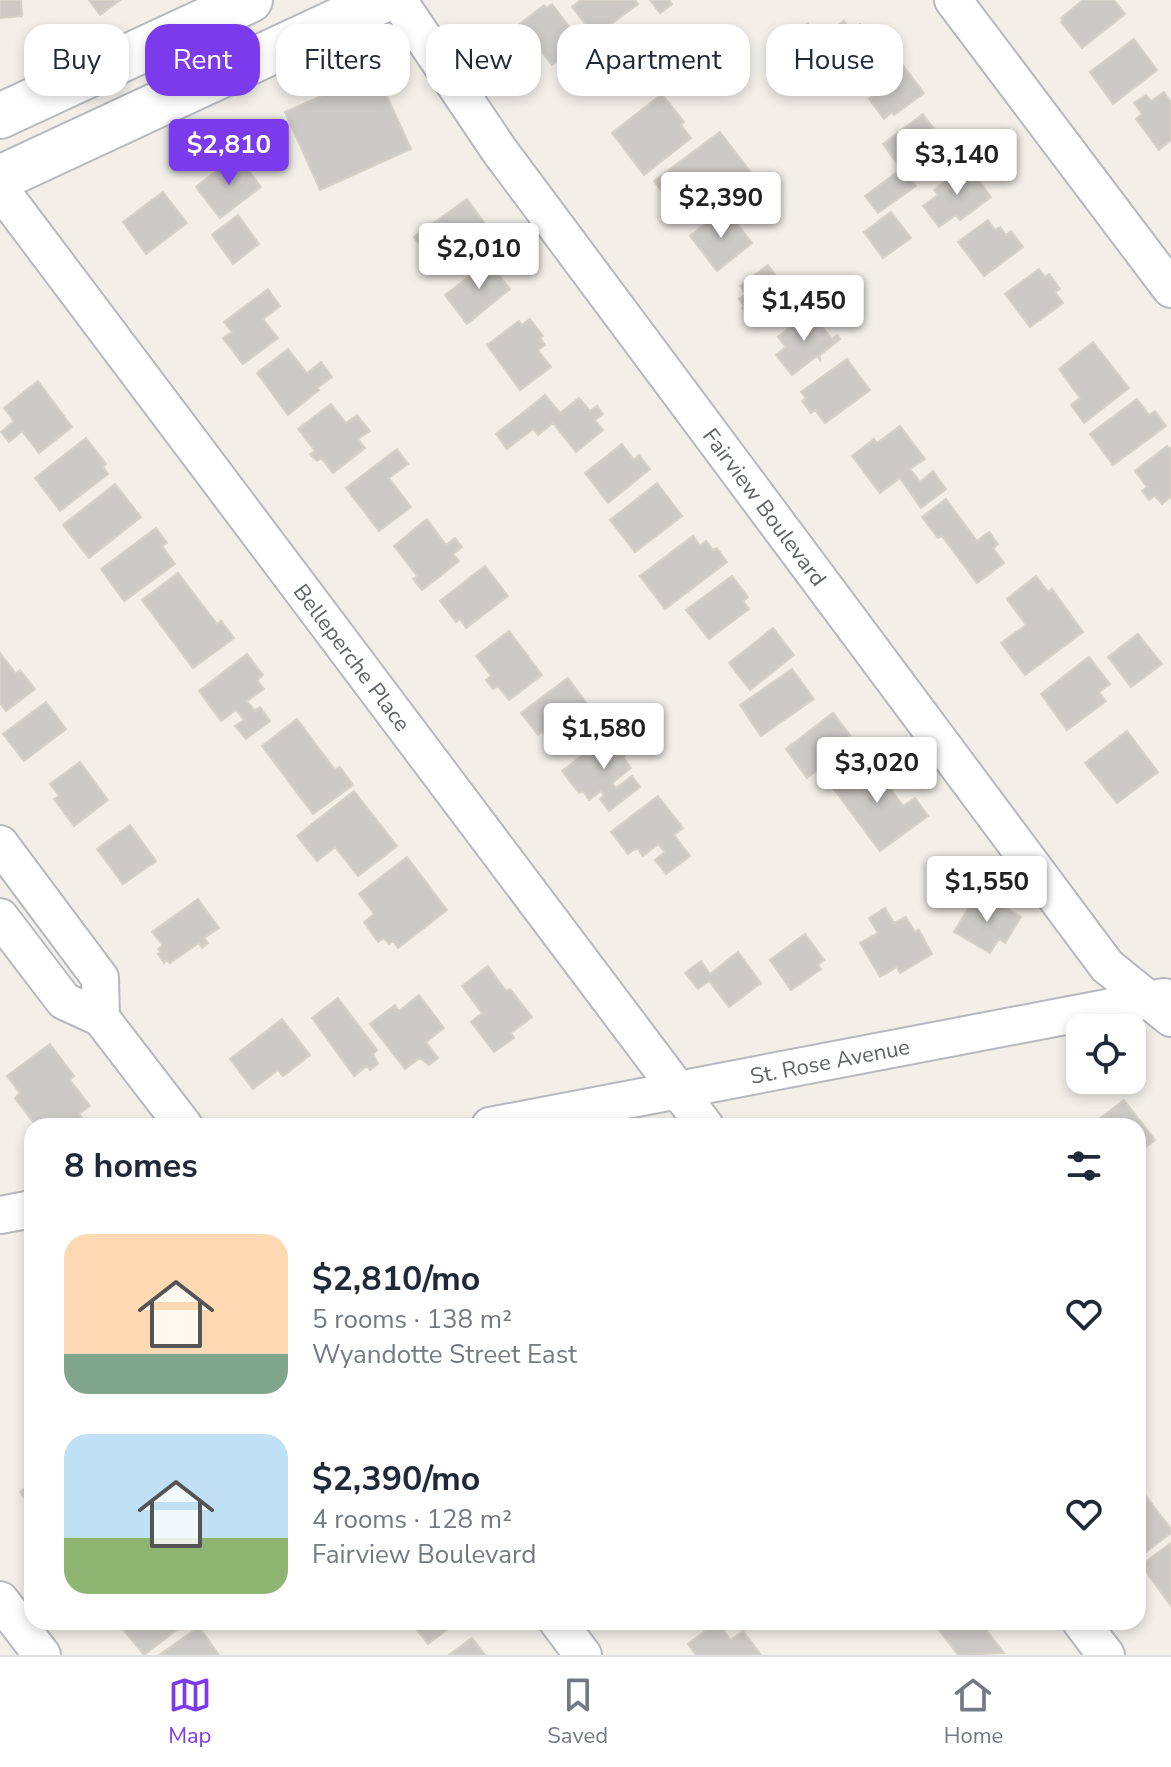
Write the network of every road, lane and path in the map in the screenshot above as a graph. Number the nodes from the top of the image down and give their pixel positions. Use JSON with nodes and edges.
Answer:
{"nodes":[{"id":1,"x":250,"y":0,"type":"edge"},
{"id":2,"x":383,"y":0,"type":"edge"},
{"id":3,"x":398,"y":0,"type":"edge"},
{"id":4,"x":953,"y":0,"type":"edge"},
{"id":5,"x":0,"y":116,"type":"edge"},
{"id":6,"x":0,"y":178,"type":"edge"},
{"id":7,"x":0,"y":189,"type":"edge"},
{"id":8,"x":1171,"y":289,"type":"edge"},
{"id":9,"x":0,"y":844,"type":"edge"},
{"id":10,"x":0,"y":917,"type":"edge"},
{"id":11,"x":1163,"y":1004,"type":"edge"},
{"id":12,"x":101,"y":1018,"type":"junction"},
{"id":13,"x":1171,"y":1048,"type":"edge"},
{"id":14,"x":679,"y":1091,"type":"junction"},
{"id":15,"x":178,"y":1118,"type":"edge"},
{"id":16,"x":533,"y":1118,"type":"edge"},
{"id":17,"x":699,"y":1118,"type":"edge"},
{"id":18,"x":24,"y":1210,"type":"edge"},
{"id":19,"x":0,"y":1215,"type":"edge"},
{"id":20,"x":0,"y":1600,"type":"edge"},
{"id":21,"x":564,"y":1630,"type":"edge"},
{"id":22,"x":1087,"y":1630,"type":"edge"},
{"id":23,"x":42,"y":1655,"type":"edge"},
{"id":24,"x":583,"y":1655,"type":"edge"},
{"id":25,"x":1106,"y":1655,"type":"edge"}],
"edges":[{"from":1,"to":5,"type":"main road"},
{"from":2,"to":6,"type":"main road"},
{"from":3,"to":11,"type":"street","name":"Fairview Boulevard"},
{"from":4,"to":8,"type":"street"},
{"from":7,"to":14,"type":"street","name":"Belleperche Place"},
{"from":9,"to":12,"type":"street"},
{"from":10,"to":12,"type":"street"},
{"from":11,"to":13,"type":"street","name":"Fairview Boulevard"},
{"from":11,"to":14,"type":"street","name":"St. Rose Avenue"},
{"from":12,"to":15,"type":"street"},
{"from":14,"to":16,"type":"street","name":"St. Rose Avenue"},
{"from":14,"to":17,"type":"street","name":"Belleperche Place"},
{"from":18,"to":19,"type":"street"},
{"from":20,"to":23,"type":"street"},
{"from":21,"to":24,"type":"street"},
{"from":22,"to":25,"type":"street"}]}
